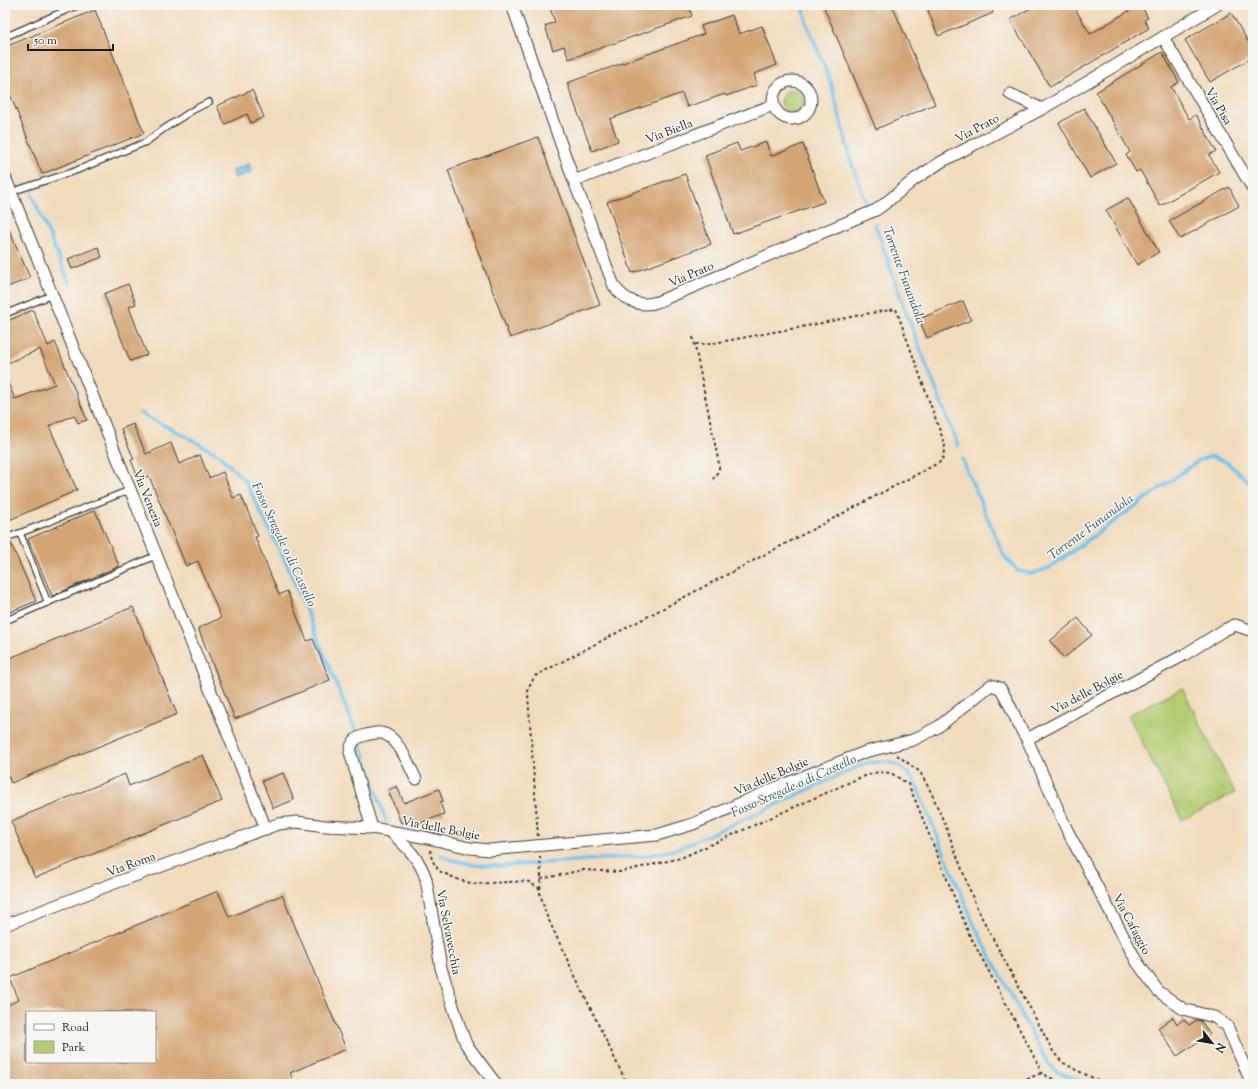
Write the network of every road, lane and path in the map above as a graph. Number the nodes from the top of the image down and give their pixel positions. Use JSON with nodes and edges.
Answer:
{"nodes":[{"id":1,"x":78,"y":5,"type":"edge"},
{"id":2,"x":512,"y":5,"type":"edge"},
{"id":3,"x":1217,"y":5,"type":"edge"},
{"id":4,"x":5,"y":37,"type":"edge"},
{"id":5,"x":1163,"y":37,"type":"junction"},
{"id":6,"x":1010,"y":94,"type":"dead end"},
{"id":7,"x":209,"y":102,"type":"dead end"},
{"id":8,"x":773,"y":105,"type":"dead end"},
{"id":9,"x":1042,"y":108,"type":"junction"},
{"id":10,"x":5,"y":177,"type":"edge"},
{"id":11,"x":574,"y":181,"type":"junction"},
{"id":12,"x":1253,"y":189,"type":"edge"},
{"id":13,"x":11,"y":192,"type":"junction"},
{"id":14,"x":52,"y":295,"type":"junction"},
{"id":15,"x":5,"y":314,"type":"edge"},
{"id":16,"x":693,"y":336,"type":"dead end"},
{"id":17,"x":695,"y":344,"type":"junction"},
{"id":18,"x":713,"y":479,"type":"dead end"},
{"id":19,"x":130,"y":490,"type":"junction"},
{"id":20,"x":20,"y":533,"type":"junction"},
{"id":21,"x":5,"y":538,"type":"edge"},
{"id":22,"x":157,"y":555,"type":"junction"},
{"id":23,"x":48,"y":603,"type":"junction"},
{"id":24,"x":5,"y":621,"type":"edge"},
{"id":25,"x":1253,"y":631,"type":"edge"},
{"id":26,"x":1027,"y":739,"type":"junction"},
{"id":27,"x":877,"y":749,"type":"junction"},
{"id":28,"x":416,"y":779,"type":"dead end"},
{"id":29,"x":266,"y":828,"type":"junction"},
{"id":30,"x":372,"y":828,"type":"junction"},
{"id":31,"x":391,"y":832,"type":"junction"},
{"id":32,"x":539,"y":848,"type":"junction"},
{"id":33,"x":432,"y":860,"type":"dead end"},
{"id":34,"x":541,"y":880,"type":"junction"},
{"id":35,"x":540,"y":889,"type":"junction"},
{"id":36,"x":5,"y":925,"type":"edge"},
{"id":37,"x":1041,"y":1073,"type":"junction"},
{"id":38,"x":496,"y":1084,"type":"edge"},
{"id":39,"x":627,"y":1084,"type":"edge"},
{"id":40,"x":1016,"y":1084,"type":"edge"},
{"id":41,"x":1063,"y":1084,"type":"edge"},
{"id":42,"x":1106,"y":1084,"type":"edge"},
{"id":43,"x":1252,"y":1084,"type":"edge"}],
"edges":[{"from":1,"to":4,"type":"lane"},
{"from":2,"to":11,"type":"street","name":"Via Prato"},
{"from":3,"to":5,"type":"street","name":"Via Prato"},
{"from":5,"to":9,"type":"street","name":"Via Prato"},
{"from":5,"to":12,"type":"street","name":"Via Pisa"},
{"from":6,"to":9,"type":"street"},
{"from":7,"to":13,"type":"lane"},
{"from":8,"to":11,"type":"street","name":"Via Biella"},
{"from":9,"to":11,"type":"street","name":"Via Prato"},
{"from":10,"to":13,"type":"street","name":"Via Venezia"},
{"from":13,"to":14,"type":"street","name":"Via Venezia"},
{"from":14,"to":15,"type":"lane"},
{"from":14,"to":19,"type":"street","name":"Via Venezia"},
{"from":16,"to":17,"type":"path"},
{"from":17,"to":18,"type":"path"},
{"from":17,"to":32,"type":"path"},
{"from":19,"to":20,"type":"lane"},
{"from":19,"to":22,"type":"street","name":"Via Venezia"},
{"from":20,"to":21,"type":"lane"},
{"from":20,"to":23,"type":"lane"},
{"from":22,"to":23,"type":"lane"},
{"from":22,"to":29,"type":"street","name":"Via Venezia"},
{"from":23,"to":24,"type":"lane"},
{"from":25,"to":26,"type":"street","name":"Via delle Bolgie"},
{"from":26,"to":27,"type":"street","name":"Via delle Bolgie"},
{"from":26,"to":43,"type":"street","name":"Via Cafaggio"},
{"from":27,"to":32,"type":"street","name":"Via delle Bolgie"},
{"from":27,"to":42,"type":"path"},
{"from":28,"to":30,"type":"street"},
{"from":29,"to":30,"type":"street","name":"Via Roma"},
{"from":29,"to":36,"type":"street","name":"Via Roma"},
{"from":30,"to":31,"type":"street","name":"Via delle Bolgie"},
{"from":31,"to":32,"type":"street","name":"Via delle Bolgie"},
{"from":31,"to":38,"type":"street","name":"Via Selvavecchia"},
{"from":32,"to":34,"type":"path"},
{"from":33,"to":35,"type":"path"},
{"from":34,"to":35,"type":"path"},
{"from":34,"to":37,"type":"path"},
{"from":35,"to":39,"type":"path"},
{"from":37,"to":40,"type":"path"},
{"from":37,"to":41,"type":"path"}]}
